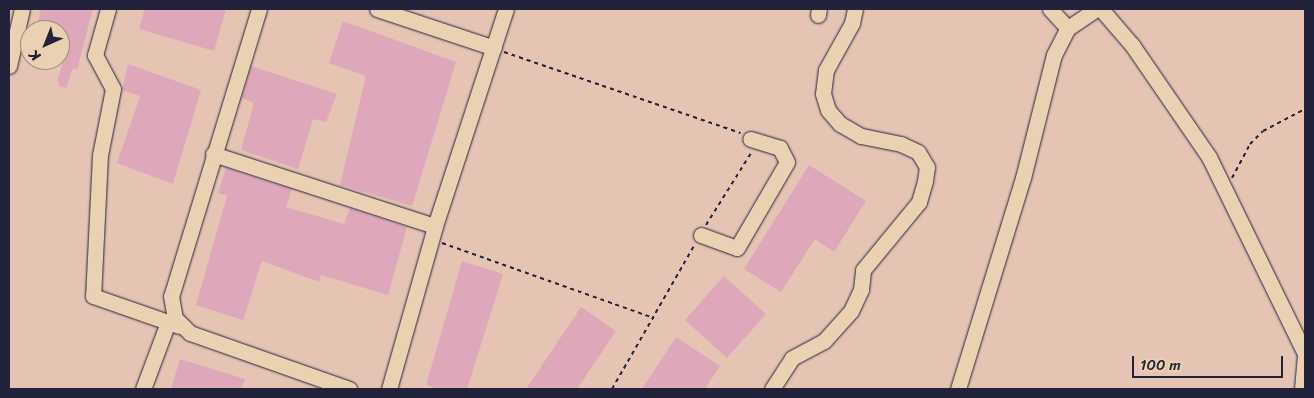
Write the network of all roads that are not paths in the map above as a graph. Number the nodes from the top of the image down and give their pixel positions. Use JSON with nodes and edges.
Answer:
{"nodes":[{"id":1,"x":22,"y":9,"type":"edge"},
{"id":2,"x":108,"y":9,"type":"edge"},
{"id":3,"x":259,"y":9,"type":"edge"},
{"id":4,"x":377,"y":9,"type":"edge"},
{"id":5,"x":506,"y":9,"type":"edge"},
{"id":6,"x":855,"y":9,"type":"edge"},
{"id":7,"x":1050,"y":9,"type":"edge"},
{"id":8,"x":1096,"y":9,"type":"edge"},
{"id":9,"x":1100,"y":9,"type":"edge"},
{"id":10,"x":1068,"y":28,"type":"junction"},
{"id":11,"x":494,"y":48,"type":"junction"},
{"id":12,"x":9,"y":66,"type":"edge"},
{"id":13,"x":750,"y":139,"type":"road end"},
{"id":14,"x":213,"y":154,"type":"junction"},
{"id":15,"x":434,"y":233,"type":"junction"},
{"id":16,"x":701,"y":235,"type":"road end"},
{"id":17,"x":174,"y":324,"type":"junction"},
{"id":18,"x":1305,"y":355,"type":"edge"},
{"id":19,"x":143,"y":389,"type":"edge"},
{"id":20,"x":349,"y":389,"type":"edge"},
{"id":21,"x":389,"y":389,"type":"edge"},
{"id":22,"x":772,"y":389,"type":"edge"},
{"id":23,"x":958,"y":389,"type":"edge"},
{"id":24,"x":1302,"y":389,"type":"edge"}],
"edges":[{"from":1,"to":12,"type":"street"},
{"from":2,"to":17,"type":"street"},
{"from":3,"to":14,"type":"street"},
{"from":4,"to":11,"type":"street"},
{"from":5,"to":11,"type":"street"},
{"from":6,"to":22,"type":"street"},
{"from":7,"to":10,"type":"street"},
{"from":8,"to":10,"type":"street"},
{"from":9,"to":18,"type":"street"},
{"from":10,"to":23,"type":"street"},
{"from":11,"to":15,"type":"street"},
{"from":13,"to":16,"type":"street"},
{"from":14,"to":15,"type":"street"},
{"from":14,"to":17,"type":"street"},
{"from":15,"to":21,"type":"street"},
{"from":17,"to":19,"type":"street"},
{"from":17,"to":20,"type":"street"},
{"from":18,"to":24,"type":"street"}]}
